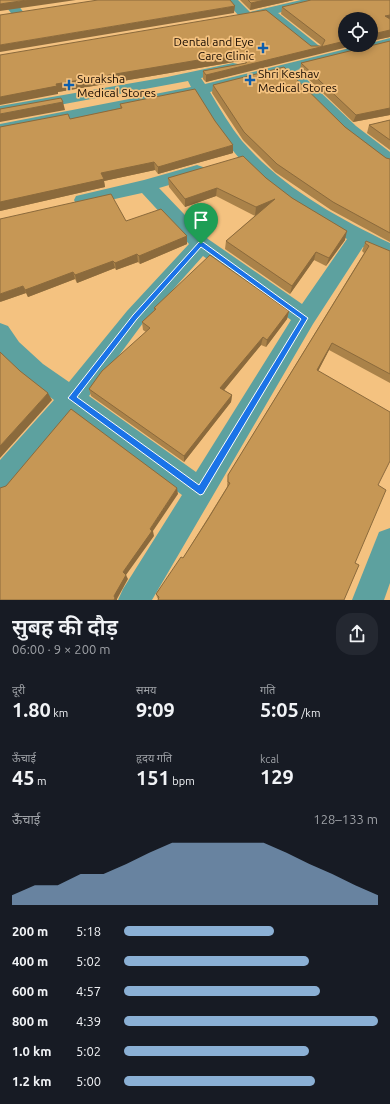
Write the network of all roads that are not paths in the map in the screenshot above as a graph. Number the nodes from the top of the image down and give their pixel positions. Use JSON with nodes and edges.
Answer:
{"nodes":[{"id":1,"x":7,"y":0,"type":"edge"},
{"id":2,"x":230,"y":0,"type":"edge"},
{"id":3,"x":317,"y":0,"type":"edge"},
{"id":4,"x":34,"y":12,"type":"edge"},
{"id":5,"x":269,"y":12,"type":"junction"},
{"id":6,"x":20,"y":14,"type":"junction"},
{"id":7,"x":6,"y":16,"type":"edge"},
{"id":8,"x":247,"y":16,"type":"junction"},
{"id":9,"x":224,"y":20,"type":"edge"},
{"id":10,"x":390,"y":29,"type":"edge"},
{"id":11,"x":378,"y":32,"type":"edge"},
{"id":12,"x":390,"y":42,"type":"edge"},
{"id":13,"x":338,"y":43,"type":"edge"},
{"id":14,"x":316,"y":49,"type":"junction"},
{"id":15,"x":286,"y":68,"type":"junction"},
{"id":16,"x":196,"y":82,"type":"junction"},
{"id":17,"x":0,"y":111,"type":"edge"},
{"id":18,"x":370,"y":126,"type":"edge"},
{"id":19,"x":0,"y":129,"type":"edge"},
{"id":20,"x":350,"y":130,"type":"junction"},
{"id":21,"x":247,"y":156,"type":"junction"},
{"id":22,"x":390,"y":161,"type":"edge"},
{"id":23,"x":146,"y":186,"type":"junction"},
{"id":24,"x":69,"y":203,"type":"edge"},
{"id":25,"x":359,"y":237,"type":"junction"},
{"id":26,"x":201,"y":244,"type":"junction"},
{"id":27,"x":390,"y":252,"type":"edge"},
{"id":28,"x":305,"y":318,"type":"junction"},
{"id":29,"x":0,"y":333,"type":"edge"},
{"id":30,"x":72,"y":398,"type":"junction"},
{"id":31,"x":0,"y":481,"type":"edge"},
{"id":32,"x":200,"y":491,"type":"junction"},
{"id":33,"x":390,"y":543,"type":"edge"},
{"id":34,"x":134,"y":600,"type":"edge"},
{"id":35,"x":368,"y":600,"type":"edge"}],
"edges":[{"from":1,"to":6,"type":"street"},
{"from":2,"to":8,"type":"street"},
{"from":3,"to":5,"type":"street"},
{"from":4,"to":6,"type":"street"},
{"from":5,"to":8,"type":"street"},
{"from":5,"to":14,"type":"street"},
{"from":6,"to":7,"type":"street"},
{"from":8,"to":9,"type":"street"},
{"from":10,"to":11,"type":"street"},
{"from":12,"to":15,"type":"street"},
{"from":13,"to":14,"type":"street"},
{"from":14,"to":16,"type":"street"},
{"from":15,"to":16,"type":"street"},
{"from":15,"to":20,"type":"street"},
{"from":16,"to":17,"type":"street"},
{"from":16,"to":19,"type":"street"},
{"from":16,"to":21,"type":"street"},
{"from":18,"to":20,"type":"street"},
{"from":20,"to":22,"type":"street"},
{"from":21,"to":23,"type":"street"},
{"from":21,"to":25,"type":"street"},
{"from":23,"to":24,"type":"street"},
{"from":23,"to":26,"type":"street"},
{"from":25,"to":27,"type":"street"},
{"from":25,"to":28,"type":"street"},
{"from":26,"to":28,"type":"street"},
{"from":26,"to":30,"type":"street"},
{"from":28,"to":32,"type":"street"},
{"from":29,"to":30,"type":"street"},
{"from":30,"to":31,"type":"street"},
{"from":30,"to":32,"type":"street"},
{"from":32,"to":34,"type":"street"},
{"from":33,"to":35,"type":"street"}]}
